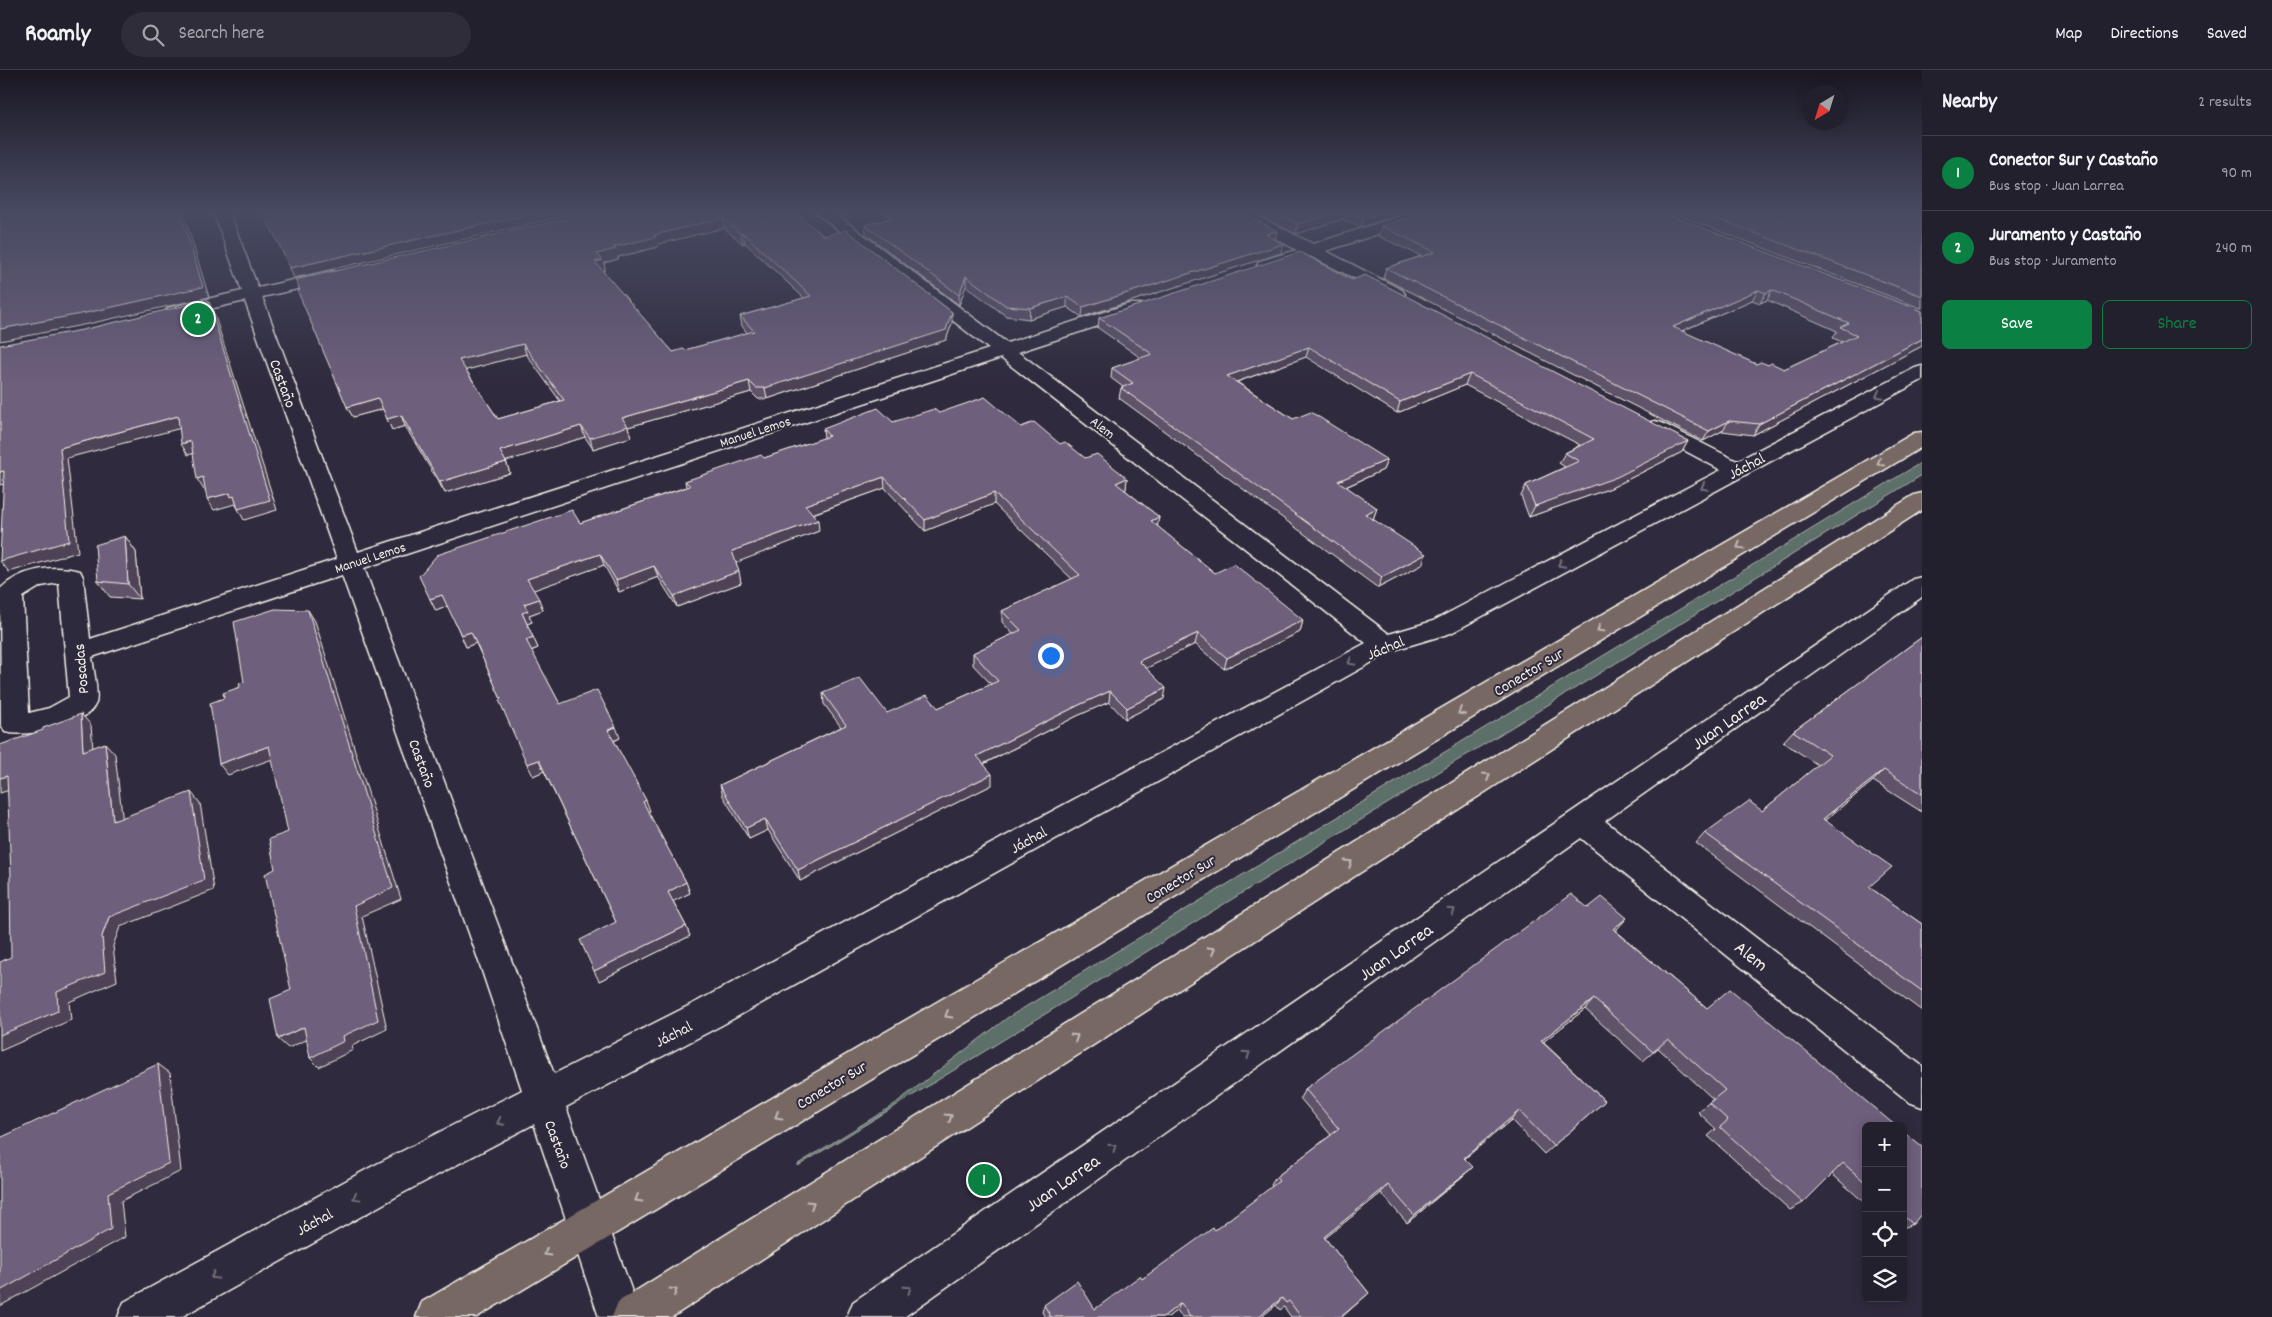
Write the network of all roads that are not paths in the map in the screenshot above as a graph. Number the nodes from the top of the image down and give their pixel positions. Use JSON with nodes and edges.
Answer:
{"nodes":[{"id":1,"x":243,"y":269,"type":"edge"},
{"id":2,"x":898,"y":269,"type":"edge"},
{"id":3,"x":1254,"y":269,"type":"edge"},
{"id":4,"x":1348,"y":269,"type":"edge"},
{"id":5,"x":1246,"y":272,"type":"edge"},
{"id":6,"x":344,"y":273,"type":"edge"},
{"id":7,"x":252,"y":294,"type":"junction"},
{"id":8,"x":1408,"y":300,"type":"edge"},
{"id":9,"x":1152,"y":302,"type":"edge"},
{"id":10,"x":156,"y":316,"type":"edge"},
{"id":11,"x":1003,"y":350,"type":"junction"},
{"id":12,"x":1922,"y":372,"type":"edge"},
{"id":13,"x":1636,"y":417,"type":"edge"},
{"id":14,"x":1922,"y":438,"type":"edge"},
{"id":15,"x":1738,"y":470,"type":"junction"},
{"id":16,"x":1922,"y":500,"type":"edge"},
{"id":17,"x":350,"y":563,"type":"junction"},
{"id":18,"x":1922,"y":585,"type":"edge"},
{"id":19,"x":1385,"y":644,"type":"junction"},
{"id":20,"x":78,"y":652,"type":"junction"},
{"id":21,"x":1582,"y":821,"type":"junction"},
{"id":22,"x":1922,"y":1089,"type":"edge"},
{"id":23,"x":543,"y":1099,"type":"junction"},
{"id":24,"x":589,"y":1228,"type":"junction"},
{"id":25,"x":139,"y":1317,"type":"edge"},
{"id":26,"x":437,"y":1317,"type":"edge"},
{"id":27,"x":620,"y":1317,"type":"edge"},
{"id":28,"x":633,"y":1317,"type":"edge"},
{"id":29,"x":868,"y":1317,"type":"edge"}],
"edges":[{"from":1,"to":7,"type":"street","name":"Castaño"},
{"from":2,"to":11,"type":"street","name":"Alem"},
{"from":3,"to":5,"type":"street"},
{"from":4,"to":8,"type":"street"},
{"from":6,"to":7,"type":"street"},
{"from":7,"to":10,"type":"street"},
{"from":7,"to":17,"type":"street","name":"Castaño"},
{"from":9,"to":11,"type":"street","name":"Manuel Lemos"},
{"from":11,"to":17,"type":"street","name":"Manuel Lemos"},
{"from":11,"to":19,"type":"street","name":"Alem"},
{"from":12,"to":15,"type":"street","name":"Jáchal","one_way":true},
{"from":13,"to":15,"type":"street"},
{"from":14,"to":24,"type":"main road","name":"Conector Sur","one_way":true},
{"from":15,"to":19,"type":"street","name":"Jáchal","one_way":true},
{"from":28,"to":16,"type":"main road","one_way":true},
{"from":17,"to":20,"type":"street","name":"Manuel Lemos"},
{"from":17,"to":23,"type":"street","name":"Castaño"},
{"from":18,"to":21,"type":"street","name":"Juan Larrea"},
{"from":19,"to":23,"type":"street","name":"Jáchal","one_way":true},
{"from":20,"to":20,"type":"street","name":"Posadas"},
{"from":21,"to":22,"type":"street","name":"Alem"},
{"from":29,"to":21,"type":"street","name":"Juan Larrea","one_way":true},
{"from":23,"to":24,"type":"street","name":"Castaño"},
{"from":23,"to":25,"type":"street","name":"Jáchal","one_way":true},
{"from":24,"to":26,"type":"main road","name":"Conector Sur","one_way":true},
{"from":24,"to":27,"type":"street","name":"Castaño"}]}
